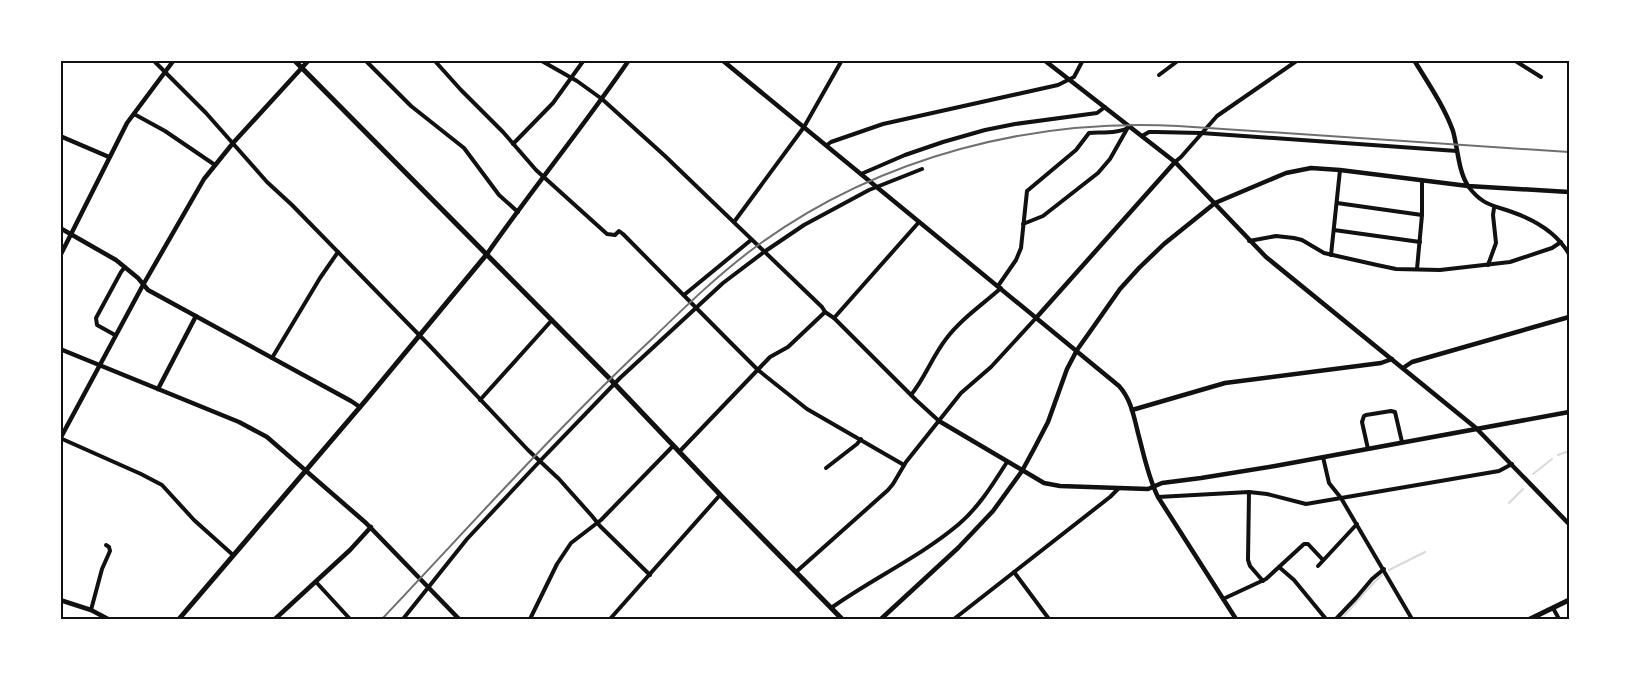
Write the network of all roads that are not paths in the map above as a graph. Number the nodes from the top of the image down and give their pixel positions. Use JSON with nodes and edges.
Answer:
{"nodes":[{"id":1,"x":153,"y":60,"type":"edge"},
{"id":2,"x":174,"y":60,"type":"edge"},
{"id":3,"x":294,"y":60,"type":"edge"},
{"id":4,"x":309,"y":60,"type":"edge"},
{"id":5,"x":365,"y":60,"type":"edge"},
{"id":6,"x":434,"y":60,"type":"edge"},
{"id":7,"x":540,"y":60,"type":"edge"},
{"id":8,"x":584,"y":60,"type":"edge"},
{"id":9,"x":630,"y":60,"type":"edge"},
{"id":10,"x":722,"y":60,"type":"edge"},
{"id":11,"x":842,"y":60,"type":"edge"},
{"id":12,"x":1044,"y":60,"type":"edge"},
{"id":13,"x":1083,"y":60,"type":"edge"},
{"id":14,"x":1179,"y":60,"type":"edge"},
{"id":15,"x":1298,"y":60,"type":"edge"},
{"id":16,"x":1414,"y":60,"type":"edge"},
{"id":17,"x":1514,"y":60,"type":"edge"},
{"id":18,"x":302,"y":68,"type":"junction"},
{"id":19,"x":166,"y":71,"type":"junction"},
{"id":20,"x":1159,"y":75,"type":"dead end"},
{"id":21,"x":1541,"y":77,"type":"dead end"},
{"id":22,"x":571,"y":78,"type":"junction"},
{"id":23,"x":1070,"y":80,"type":"junction"},
{"id":24,"x":602,"y":99,"type":"junction"},
{"id":25,"x":1105,"y":107,"type":"junction"},
{"id":26,"x":134,"y":114,"type":"junction"},
{"id":27,"x":804,"y":127,"type":"junction"},
{"id":28,"x":1129,"y":128,"type":"junction"},
{"id":29,"x":1201,"y":133,"type":"junction"},
{"id":30,"x":60,"y":136,"type":"edge"},
{"id":31,"x":1142,"y":136,"type":"junction"},
{"id":32,"x":233,"y":143,"type":"junction"},
{"id":33,"x":513,"y":144,"type":"junction"},
{"id":34,"x":827,"y":145,"type":"junction"},
{"id":35,"x":1458,"y":152,"type":"junction"},
{"id":36,"x":109,"y":156,"type":"junction"},
{"id":37,"x":1175,"y":162,"type":"junction"},
{"id":38,"x":214,"y":165,"type":"junction"},
{"id":39,"x":922,"y":169,"type":"dead end"},
{"id":40,"x":1340,"y":170,"type":"junction"},
{"id":41,"x":861,"y":174,"type":"junction"},
{"id":42,"x":543,"y":176,"type":"junction"},
{"id":43,"x":1422,"y":181,"type":"junction"},
{"id":44,"x":1468,"y":186,"type":"junction"},
{"id":45,"x":876,"y":187,"type":"junction"},
{"id":46,"x":1569,"y":192,"type":"edge"},
{"id":47,"x":1215,"y":203,"type":"junction"},
{"id":48,"x":1336,"y":203,"type":"junction"},
{"id":49,"x":1494,"y":208,"type":"junction"},
{"id":50,"x":518,"y":212,"type":"junction"},
{"id":51,"x":1422,"y":215,"type":"junction"},
{"id":52,"x":734,"y":222,"type":"junction"},
{"id":53,"x":919,"y":222,"type":"junction"},
{"id":54,"x":1023,"y":224,"type":"junction"},
{"id":55,"x":60,"y":228,"type":"edge"},
{"id":56,"x":1334,"y":230,"type":"junction"},
{"id":57,"x":70,"y":235,"type":"junction"},
{"id":58,"x":751,"y":240,"type":"junction"},
{"id":59,"x":1249,"y":241,"type":"junction"},
{"id":60,"x":1420,"y":242,"type":"junction"},
{"id":61,"x":1561,"y":242,"type":"junction"},
{"id":62,"x":338,"y":252,"type":"junction"},
{"id":63,"x":764,"y":252,"type":"junction"},
{"id":64,"x":487,"y":254,"type":"junction"},
{"id":65,"x":1569,"y":254,"type":"edge"},
{"id":66,"x":1331,"y":255,"type":"junction"},
{"id":67,"x":60,"y":256,"type":"edge"},
{"id":68,"x":1488,"y":265,"type":"junction"},
{"id":69,"x":125,"y":267,"type":"junction"},
{"id":70,"x":1417,"y":269,"type":"junction"},
{"id":71,"x":142,"y":285,"type":"junction"},
{"id":72,"x":1000,"y":287,"type":"junction"},
{"id":73,"x":684,"y":295,"type":"junction"},
{"id":74,"x":696,"y":307,"type":"junction"},
{"id":75,"x":825,"y":312,"type":"junction"},
{"id":76,"x":196,"y":316,"type":"junction"},
{"id":77,"x":1569,"y":317,"type":"edge"},
{"id":78,"x":834,"y":318,"type":"junction"},
{"id":79,"x":1036,"y":318,"type":"junction"},
{"id":80,"x":552,"y":320,"type":"junction"},
{"id":81,"x":116,"y":335,"type":"junction"},
{"id":82,"x":420,"y":336,"type":"junction"},
{"id":83,"x":60,"y":349,"type":"edge"},
{"id":84,"x":1077,"y":350,"type":"junction"},
{"id":85,"x":272,"y":358,"type":"junction"},
{"id":86,"x":1392,"y":359,"type":"junction"},
{"id":87,"x":99,"y":365,"type":"junction"},
{"id":88,"x":1402,"y":368,"type":"junction"},
{"id":89,"x":758,"y":370,"type":"junction"},
{"id":90,"x":614,"y":384,"type":"junction"},
{"id":91,"x":158,"y":389,"type":"junction"},
{"id":92,"x":911,"y":395,"type":"junction"},
{"id":93,"x":480,"y":400,"type":"junction"},
{"id":94,"x":360,"y":407,"type":"junction"},
{"id":95,"x":1132,"y":410,"type":"junction"},
{"id":96,"x":1569,"y":412,"type":"edge"},
{"id":97,"x":939,"y":422,"type":"junction"},
{"id":98,"x":1476,"y":428,"type":"junction"},
{"id":99,"x":60,"y":439,"type":"edge"},
{"id":100,"x":861,"y":439,"type":"junction"},
{"id":101,"x":1402,"y":442,"type":"junction"},
{"id":102,"x":674,"y":445,"type":"junction"},
{"id":103,"x":1368,"y":449,"type":"junction"},
{"id":104,"x":680,"y":452,"type":"junction"},
{"id":105,"x":1323,"y":457,"type":"junction"},
{"id":106,"x":540,"y":461,"type":"junction"},
{"id":107,"x":1007,"y":462,"type":"junction"},
{"id":108,"x":1512,"y":464,"type":"junction"},
{"id":109,"x":904,"y":465,"type":"junction"},
{"id":110,"x":826,"y":468,"type":"dead end"},
{"id":111,"x":306,"y":469,"type":"junction"},
{"id":112,"x":1022,"y":471,"type":"junction"},
{"id":113,"x":1154,"y":488,"type":"junction"},
{"id":114,"x":1118,"y":489,"type":"junction"},
{"id":115,"x":1249,"y":492,"type":"junction"},
{"id":116,"x":720,"y":495,"type":"junction"},
{"id":117,"x":1158,"y":496,"type":"junction"},
{"id":118,"x":1341,"y":498,"type":"junction"},
{"id":119,"x":597,"y":523,"type":"junction"},
{"id":120,"x":1357,"y":524,"type":"junction"},
{"id":121,"x":1569,"y":524,"type":"edge"},
{"id":122,"x":371,"y":527,"type":"junction"},
{"id":123,"x":106,"y":545,"type":"dead end"},
{"id":124,"x":233,"y":555,"type":"junction"},
{"id":125,"x":1323,"y":560,"type":"junction"},
{"id":126,"x":1318,"y":566,"type":"dead end"},
{"id":127,"x":1279,"y":567,"type":"junction"},
{"id":128,"x":1384,"y":569,"type":"junction"},
{"id":129,"x":1014,"y":572,"type":"junction"},
{"id":130,"x":796,"y":573,"type":"junction"},
{"id":131,"x":650,"y":575,"type":"junction"},
{"id":132,"x":1263,"y":581,"type":"junction"},
{"id":133,"x":316,"y":582,"type":"junction"},
{"id":134,"x":429,"y":588,"type":"junction"},
{"id":135,"x":1223,"y":599,"type":"junction"},
{"id":136,"x":60,"y":600,"type":"edge"},
{"id":137,"x":1569,"y":600,"type":"edge"},
{"id":138,"x":831,"y":608,"type":"junction"},
{"id":139,"x":1553,"y":608,"type":"junction"},
{"id":140,"x":92,"y":610,"type":"junction"},
{"id":141,"x":108,"y":619,"type":"edge"},
{"id":142,"x":178,"y":619,"type":"edge"},
{"id":143,"x":275,"y":619,"type":"edge"},
{"id":144,"x":350,"y":619,"type":"edge"},
{"id":145,"x":403,"y":619,"type":"edge"},
{"id":146,"x":459,"y":619,"type":"edge"},
{"id":147,"x":530,"y":619,"type":"edge"},
{"id":148,"x":610,"y":619,"type":"edge"},
{"id":149,"x":842,"y":619,"type":"edge"},
{"id":150,"x":881,"y":619,"type":"edge"},
{"id":151,"x":954,"y":619,"type":"edge"},
{"id":152,"x":1049,"y":619,"type":"edge"},
{"id":153,"x":1236,"y":619,"type":"edge"},
{"id":154,"x":1326,"y":619,"type":"edge"},
{"id":155,"x":1336,"y":619,"type":"edge"},
{"id":156,"x":1412,"y":619,"type":"edge"},
{"id":157,"x":1530,"y":619,"type":"edge"},
{"id":158,"x":1559,"y":619,"type":"edge"}],
"edges":[{"from":1,"to":19,"type":"street"},
{"from":2,"to":19,"type":"street"},
{"from":3,"to":18,"type":"main road"},
{"from":4,"to":18,"type":"street"},
{"from":5,"to":50,"type":"street"},
{"from":6,"to":33,"type":"street"},
{"from":7,"to":22,"type":"street"},
{"from":8,"to":22,"type":"street"},
{"from":9,"to":24,"type":"street"},
{"from":10,"to":27,"type":"street"},
{"from":11,"to":27,"type":"street"},
{"from":12,"to":23,"type":"street"},
{"from":13,"to":23,"type":"street"},
{"from":14,"to":20,"type":"street"},
{"from":15,"to":29,"type":"street"},
{"from":16,"to":35,"type":"street"},
{"from":17,"to":21,"type":"street"},
{"from":18,"to":32,"type":"street"},
{"from":18,"to":64,"type":"main road"},
{"from":19,"to":26,"type":"street"},
{"from":19,"to":32,"type":"street"},
{"from":22,"to":24,"type":"street"},
{"from":22,"to":33,"type":"street"},
{"from":23,"to":25,"type":"street"},
{"from":23,"to":34,"type":"street"},
{"from":24,"to":42,"type":"street"},
{"from":24,"to":52,"type":"street"},
{"from":25,"to":28,"type":"street"},
{"from":25,"to":41,"type":"street"},
{"from":26,"to":36,"type":"street"},
{"from":26,"to":38,"type":"street"},
{"from":27,"to":34,"type":"street"},
{"from":27,"to":52,"type":"street"},
{"from":28,"to":31,"type":"street"},
{"from":28,"to":54,"type":"street"},
{"from":28,"to":54,"type":"street"},
{"from":29,"to":31,"type":"street"},
{"from":29,"to":35,"type":"street"},
{"from":29,"to":37,"type":"street"},
{"from":30,"to":36,"type":"street"},
{"from":31,"to":37,"type":"street"},
{"from":32,"to":38,"type":"street"},
{"from":32,"to":62,"type":"street"},
{"from":33,"to":42,"type":"street"},
{"from":34,"to":41,"type":"street"},
{"from":35,"to":44,"type":"street"},
{"from":36,"to":57,"type":"street"},
{"from":37,"to":47,"type":"street"},
{"from":37,"to":79,"type":"street"},
{"from":38,"to":71,"type":"street"},
{"from":39,"to":45,"type":"street"},
{"from":40,"to":43,"type":"street"},
{"from":40,"to":47,"type":"street"},
{"from":40,"to":48,"type":"street"},
{"from":41,"to":45,"type":"street"},
{"from":42,"to":50,"type":"street"},
{"from":42,"to":73,"type":"street"},
{"from":43,"to":44,"type":"street"},
{"from":43,"to":51,"type":"street"},
{"from":44,"to":46,"type":"street"},
{"from":44,"to":49,"type":"street"},
{"from":45,"to":53,"type":"street"},
{"from":45,"to":63,"type":"street"},
{"from":47,"to":59,"type":"street"},
{"from":47,"to":84,"type":"street"},
{"from":48,"to":51,"type":"street"},
{"from":48,"to":56,"type":"street"},
{"from":49,"to":61,"type":"street"},
{"from":49,"to":68,"type":"street"},
{"from":50,"to":64,"type":"street"},
{"from":51,"to":60,"type":"street"},
{"from":52,"to":58,"type":"street"},
{"from":53,"to":72,"type":"street"},
{"from":53,"to":78,"type":"street"},
{"from":54,"to":72,"type":"street"},
{"from":55,"to":57,"type":"street"},
{"from":56,"to":60,"type":"street"},
{"from":56,"to":66,"type":"street"},
{"from":57,"to":67,"type":"street"},
{"from":57,"to":69,"type":"street"},
{"from":58,"to":63,"type":"street"},
{"from":58,"to":73,"type":"street"},
{"from":59,"to":66,"type":"street"},
{"from":59,"to":86,"type":"street"},
{"from":60,"to":70,"type":"street"},
{"from":61,"to":65,"type":"street"},
{"from":61,"to":68,"type":"street"},
{"from":62,"to":82,"type":"street"},
{"from":62,"to":85,"type":"street"},
{"from":63,"to":74,"type":"street"},
{"from":63,"to":75,"type":"street"},
{"from":64,"to":80,"type":"main road"},
{"from":64,"to":82,"type":"main road"},
{"from":66,"to":70,"type":"street"},
{"from":68,"to":70,"type":"street"},
{"from":69,"to":71,"type":"street"},
{"from":69,"to":81,"type":"street"},
{"from":71,"to":76,"type":"street"},
{"from":71,"to":81,"type":"street"},
{"from":72,"to":79,"type":"street"},
{"from":72,"to":92,"type":"street"},
{"from":73,"to":74,"type":"street"},
{"from":74,"to":89,"type":"street"},
{"from":74,"to":90,"type":"street"},
{"from":75,"to":78,"type":"street"},
{"from":75,"to":89,"type":"street"},
{"from":76,"to":85,"type":"street"},
{"from":76,"to":91,"type":"street"},
{"from":77,"to":88,"type":"street"},
{"from":78,"to":92,"type":"street"},
{"from":79,"to":84,"type":"street"},
{"from":79,"to":97,"type":"street"},
{"from":80,"to":90,"type":"main road"},
{"from":80,"to":93,"type":"street"},
{"from":81,"to":87,"type":"street"},
{"from":82,"to":93,"type":"street"},
{"from":82,"to":94,"type":"main road"},
{"from":83,"to":87,"type":"street"},
{"from":84,"to":95,"type":"street"},
{"from":84,"to":112,"type":"street"},
{"from":85,"to":94,"type":"street"},
{"from":86,"to":88,"type":"street"},
{"from":86,"to":95,"type":"street"},
{"from":87,"to":91,"type":"street"},
{"from":87,"to":99,"type":"street"},
{"from":88,"to":98,"type":"street"},
{"from":89,"to":100,"type":"street"},
{"from":89,"to":104,"type":"street"},
{"from":90,"to":102,"type":"main road"},
{"from":90,"to":106,"type":"street"},
{"from":91,"to":111,"type":"street"},
{"from":92,"to":97,"type":"street"},
{"from":93,"to":106,"type":"street"},
{"from":94,"to":111,"type":"main road"},
{"from":95,"to":113,"type":"street"},
{"from":96,"to":98,"type":"street"},
{"from":97,"to":107,"type":"street"},
{"from":97,"to":109,"type":"street"},
{"from":98,"to":101,"type":"street"},
{"from":98,"to":108,"type":"street"},
{"from":99,"to":124,"type":"street"},
{"from":100,"to":109,"type":"street"},
{"from":100,"to":110,"type":"street"},
{"from":101,"to":103,"type":"street"},
{"from":101,"to":103,"type":"street"},
{"from":102,"to":104,"type":"main road"},
{"from":102,"to":119,"type":"street"},
{"from":103,"to":105,"type":"street"},
{"from":104,"to":116,"type":"main road"},
{"from":105,"to":113,"type":"street"},
{"from":105,"to":118,"type":"street"},
{"from":106,"to":119,"type":"street"},
{"from":106,"to":134,"type":"street"},
{"from":107,"to":112,"type":"street"},
{"from":107,"to":138,"type":"street"},
{"from":108,"to":118,"type":"street"},
{"from":108,"to":121,"type":"street"},
{"from":109,"to":130,"type":"street"},
{"from":111,"to":122,"type":"street"},
{"from":111,"to":124,"type":"main road"},
{"from":112,"to":114,"type":"street"},
{"from":112,"to":150,"type":"street"},
{"from":113,"to":114,"type":"street"},
{"from":113,"to":117,"type":"street"},
{"from":114,"to":129,"type":"street"},
{"from":115,"to":117,"type":"street"},
{"from":115,"to":118,"type":"street"},
{"from":115,"to":132,"type":"street"},
{"from":116,"to":130,"type":"main road"},
{"from":116,"to":131,"type":"street"},
{"from":117,"to":135,"type":"street"},
{"from":118,"to":120,"type":"street"},
{"from":119,"to":131,"type":"street"},
{"from":119,"to":147,"type":"street"},
{"from":120,"to":125,"type":"street"},
{"from":120,"to":128,"type":"street"},
{"from":122,"to":133,"type":"street"},
{"from":122,"to":134,"type":"street"},
{"from":123,"to":140,"type":"street"},
{"from":124,"to":142,"type":"main road"},
{"from":125,"to":126,"type":"street"},
{"from":125,"to":127,"type":"street"},
{"from":127,"to":132,"type":"street"},
{"from":127,"to":154,"type":"street"},
{"from":128,"to":155,"type":"street"},
{"from":128,"to":156,"type":"street"},
{"from":129,"to":151,"type":"street"},
{"from":129,"to":152,"type":"street"},
{"from":130,"to":138,"type":"main road"},
{"from":131,"to":148,"type":"street"},
{"from":132,"to":135,"type":"street"},
{"from":133,"to":143,"type":"street"},
{"from":133,"to":144,"type":"street"},
{"from":134,"to":145,"type":"street"},
{"from":134,"to":146,"type":"street"},
{"from":135,"to":153,"type":"street"},
{"from":136,"to":140,"type":"street"},
{"from":137,"to":139,"type":"main road"},
{"from":138,"to":149,"type":"main road"},
{"from":139,"to":157,"type":"main road"},
{"from":139,"to":158,"type":"street"},
{"from":140,"to":141,"type":"street"}]}
